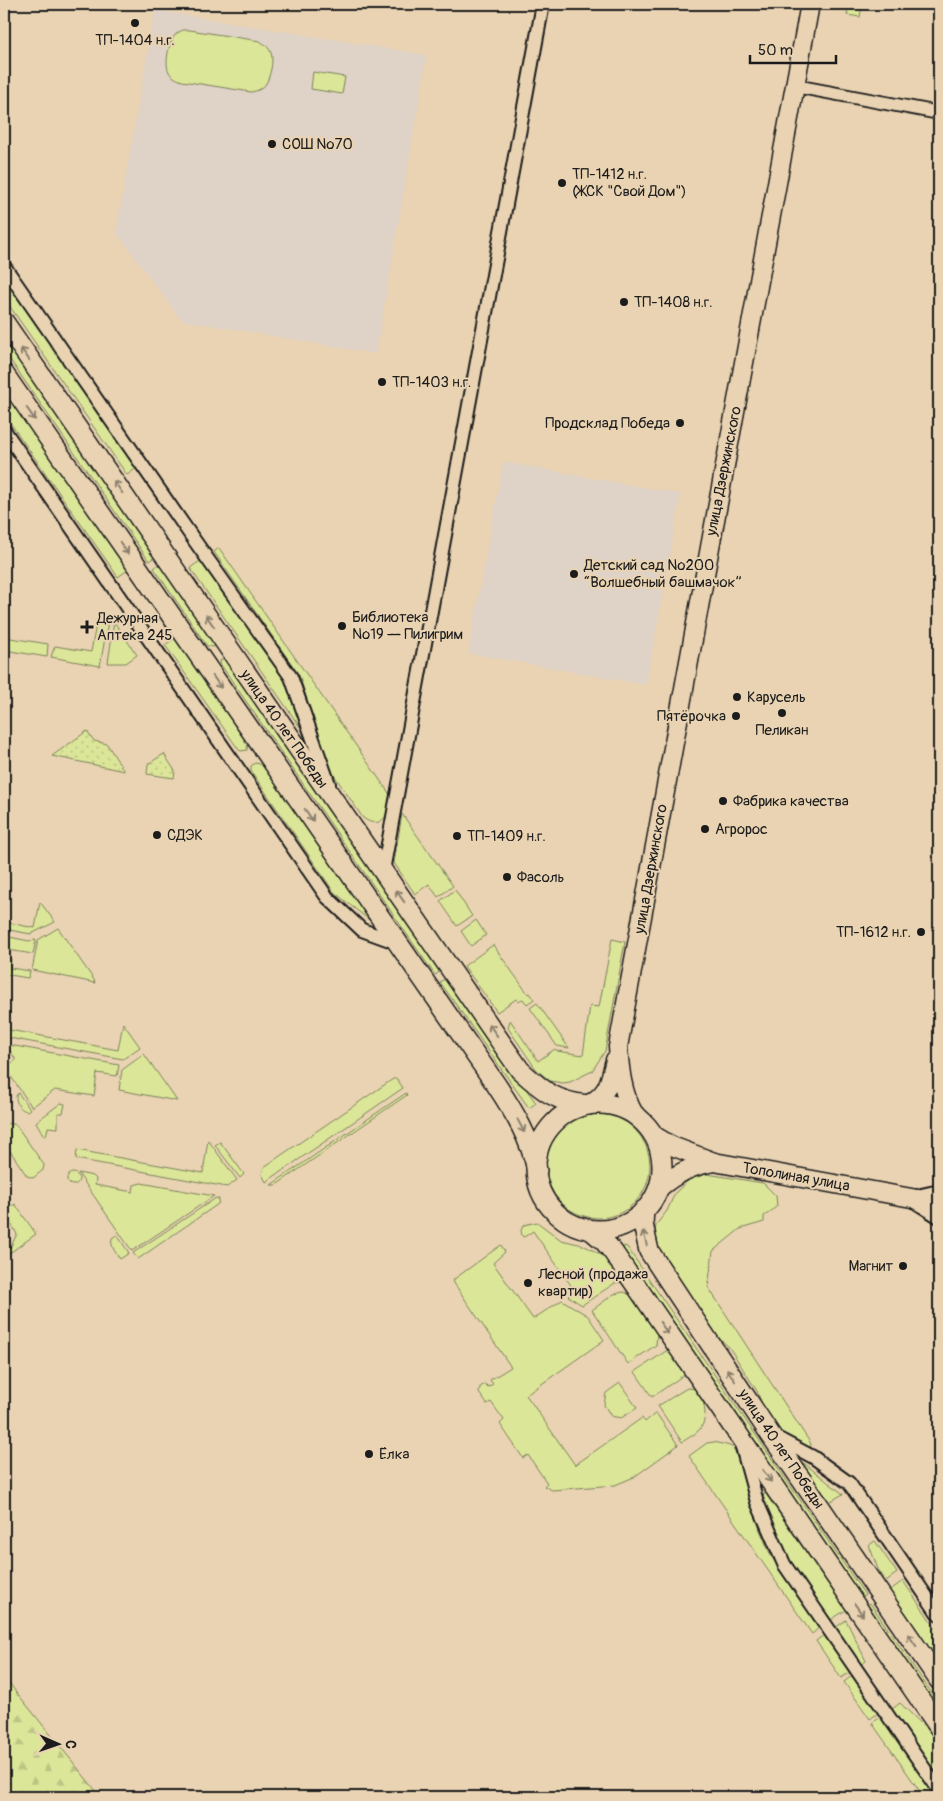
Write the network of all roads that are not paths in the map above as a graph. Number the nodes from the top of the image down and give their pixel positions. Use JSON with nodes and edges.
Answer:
{"nodes":[{"id":1,"x":542,"y":4,"type":"edge"},
{"id":2,"x":810,"y":4,"type":"edge"},
{"id":3,"x":795,"y":86,"type":"junction"},
{"id":4,"x":939,"y":114,"type":"edge"},
{"id":5,"x":4,"y":266,"type":"edge"},
{"id":6,"x":4,"y":322,"type":"edge"},
{"id":7,"x":4,"y":374,"type":"edge"},
{"id":8,"x":4,"y":430,"type":"edge"},
{"id":9,"x":227,"y":646,"type":"junction"},
{"id":10,"x":204,"y":663,"type":"junction"},
{"id":11,"x":337,"y":805,"type":"junction"},
{"id":12,"x":383,"y":871,"type":"junction"},
{"id":13,"x":398,"y":943,"type":"junction"},
{"id":14,"x":618,"y":1047,"type":"junction"},
{"id":15,"x":588,"y":1105,"type":"junction"},
{"id":16,"x":634,"y":1114,"type":"junction"},
{"id":17,"x":654,"y":1136,"type":"junction"},
{"id":18,"x":714,"y":1162,"type":"junction"},
{"id":19,"x":537,"y":1170,"type":"junction"},
{"id":20,"x":658,"y":1189,"type":"junction"},
{"id":21,"x":939,"y":1191,"type":"edge"},
{"id":22,"x":910,"y":1198,"type":"junction"},
{"id":23,"x":939,"y":1203,"type":"edge"},
{"id":24,"x":644,"y":1210,"type":"junction"},
{"id":25,"x":939,"y":1217,"type":"edge"},
{"id":26,"x":591,"y":1230,"type":"junction"},
{"id":27,"x":770,"y":1434,"type":"junction"},
{"id":28,"x":738,"y":1435,"type":"junction"},
{"id":29,"x":939,"y":1615,"type":"edge"},
{"id":30,"x":939,"y":1680,"type":"edge"},
{"id":31,"x":939,"y":1726,"type":"edge"},
{"id":32,"x":939,"y":1790,"type":"edge"}],
"edges":[{"from":1,"to":12,"type":"street"},
{"from":2,"to":3,"type":"main road","name":"улица Дзержинского"},
{"from":3,"to":4,"type":"street"},
{"from":3,"to":14,"type":"main road","name":"улица Дзержинского"},
{"from":5,"to":11,"type":"street"},
{"from":9,"to":6,"type":"main road","name":"улица 40 лет Победы","one_way":true},
{"from":7,"to":10,"type":"main road","name":"улица 40 лет Победы","one_way":true},
{"from":8,"to":13,"type":"street"},
{"from":9,"to":10,"type":"main road"},
{"from":9,"to":11,"type":"main road","name":"улица 40 лет Победы"},
{"from":10,"to":13,"type":"main road","name":"улица 40 лет Победы","one_way":true},
{"from":11,"to":12,"type":"main road","name":"улица 40 лет Победы"},
{"from":15,"to":12,"type":"main road","name":"улица 40 лет Победы","one_way":true},
{"from":13,"to":19,"type":"main road","name":"улица 40 лет Победы","one_way":true},
{"from":14,"to":15,"type":"main road"},
{"from":14,"to":16,"type":"main road","name":"улица Дзержинского"},
{"from":15,"to":16,"type":"main road"},
{"from":15,"to":19,"type":"main road"},
{"from":16,"to":17,"type":"main road"},
{"from":17,"to":18,"type":"main road"},
{"from":17,"to":20,"type":"main road"},
{"from":18,"to":20,"type":"main road","name":"Тополиная улица"},
{"from":18,"to":22,"type":"main road","name":"Тополиная улица"},
{"from":19,"to":26,"type":"main road"},
{"from":20,"to":24,"type":"main road"},
{"from":21,"to":22,"type":"street"},
{"from":22,"to":23,"type":"main road","name":"Тополиная улица"},
{"from":22,"to":25,"type":"street"},
{"from":24,"to":26,"type":"main road"},
{"from":27,"to":24,"type":"main road","name":"улица 40 лет Победы","one_way":true},
{"from":26,"to":28,"type":"main road","name":"улица 40 лет Победы","one_way":true},
{"from":27,"to":29,"type":"street"},
{"from":30,"to":27,"type":"main road","name":"улица 40 лет Победы","one_way":true},
{"from":28,"to":31,"type":"main road","name":"улица 40 лет Победы","one_way":true},
{"from":28,"to":32,"type":"street","name":"улица 40 лет Победы"}]}
